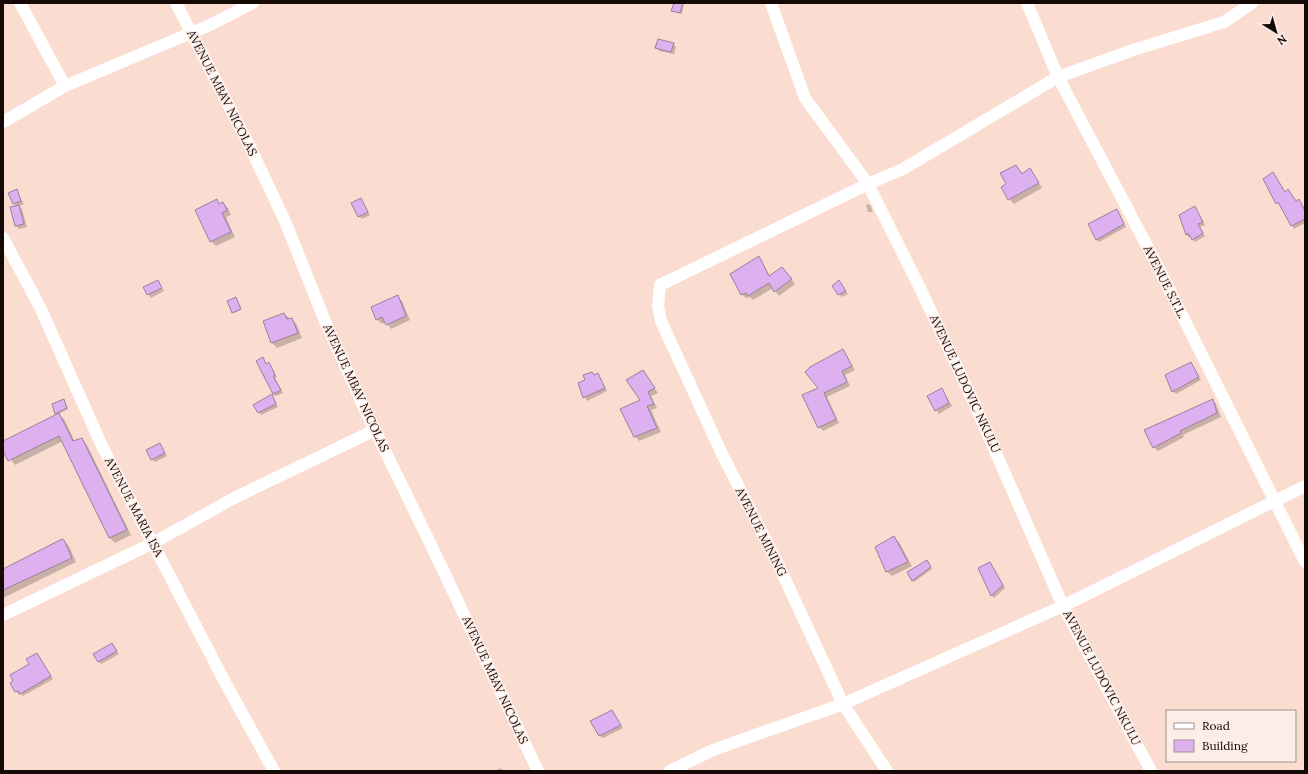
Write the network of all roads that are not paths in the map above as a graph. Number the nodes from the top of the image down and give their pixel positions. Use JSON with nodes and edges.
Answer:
{"nodes":[{"id":1,"x":20,"y":3,"type":"edge"},
{"id":2,"x":176,"y":3,"type":"edge"},
{"id":3,"x":252,"y":3,"type":"edge"},
{"id":4,"x":771,"y":3,"type":"edge"},
{"id":5,"x":1027,"y":3,"type":"edge"},
{"id":6,"x":1252,"y":3,"type":"edge"},
{"id":7,"x":192,"y":31,"type":"junction"},
{"id":8,"x":1058,"y":77,"type":"junction"},
{"id":9,"x":65,"y":86,"type":"junction"},
{"id":10,"x":3,"y":122,"type":"edge"},
{"id":11,"x":868,"y":184,"type":"junction"},
{"id":12,"x":3,"y":238,"type":"edge"},
{"id":13,"x":375,"y":430,"type":"junction"},
{"id":14,"x":1305,"y":486,"type":"edge"},
{"id":15,"x":1275,"y":502,"type":"junction"},
{"id":16,"x":153,"y":543,"type":"junction"},
{"id":17,"x":1305,"y":562,"type":"edge"},
{"id":18,"x":1063,"y":606,"type":"junction"},
{"id":19,"x":3,"y":615,"type":"edge"},
{"id":20,"x":843,"y":704,"type":"junction"},
{"id":21,"x":274,"y":771,"type":"edge"},
{"id":22,"x":538,"y":771,"type":"edge"},
{"id":23,"x":670,"y":771,"type":"edge"},
{"id":24,"x":887,"y":771,"type":"edge"},
{"id":25,"x":1151,"y":771,"type":"edge"}],
"edges":[{"from":1,"to":9,"type":"street"},
{"from":2,"to":7,"type":"street","name":"AVENUE MBAV NICOLAS"},
{"from":3,"to":7,"type":"street"},
{"from":4,"to":11,"type":"street","name":"AVENUE LUDOVIC NKULU"},
{"from":5,"to":8,"type":"street","name":"AVENUE S.T.L."},
{"from":6,"to":8,"type":"street"},
{"from":7,"to":9,"type":"street"},
{"from":7,"to":13,"type":"street","name":"AVENUE MBAV NICOLAS"},
{"from":8,"to":11,"type":"street"},
{"from":8,"to":15,"type":"street","name":"AVENUE S.T.L."},
{"from":9,"to":10,"type":"street"},
{"from":11,"to":18,"type":"street","name":"AVENUE LUDOVIC NKULU"},
{"from":11,"to":20,"type":"street","name":"AVENUE MINING"},
{"from":12,"to":16,"type":"street","name":"AVENUE MARIA ISA"},
{"from":13,"to":16,"type":"street"},
{"from":13,"to":22,"type":"street","name":"AVENUE MBAV NICOLAS"},
{"from":14,"to":15,"type":"street"},
{"from":15,"to":17,"type":"street","name":"AVENUE S.T.L."},
{"from":15,"to":18,"type":"street"},
{"from":16,"to":19,"type":"street"},
{"from":16,"to":21,"type":"street","name":"AVENUE MARIA ISA"},
{"from":18,"to":20,"type":"street"},
{"from":18,"to":25,"type":"street","name":"AVENUE LUDOVIC NKULU"},
{"from":20,"to":23,"type":"street"},
{"from":20,"to":24,"type":"street","name":"AVENUE MINING"}]}
